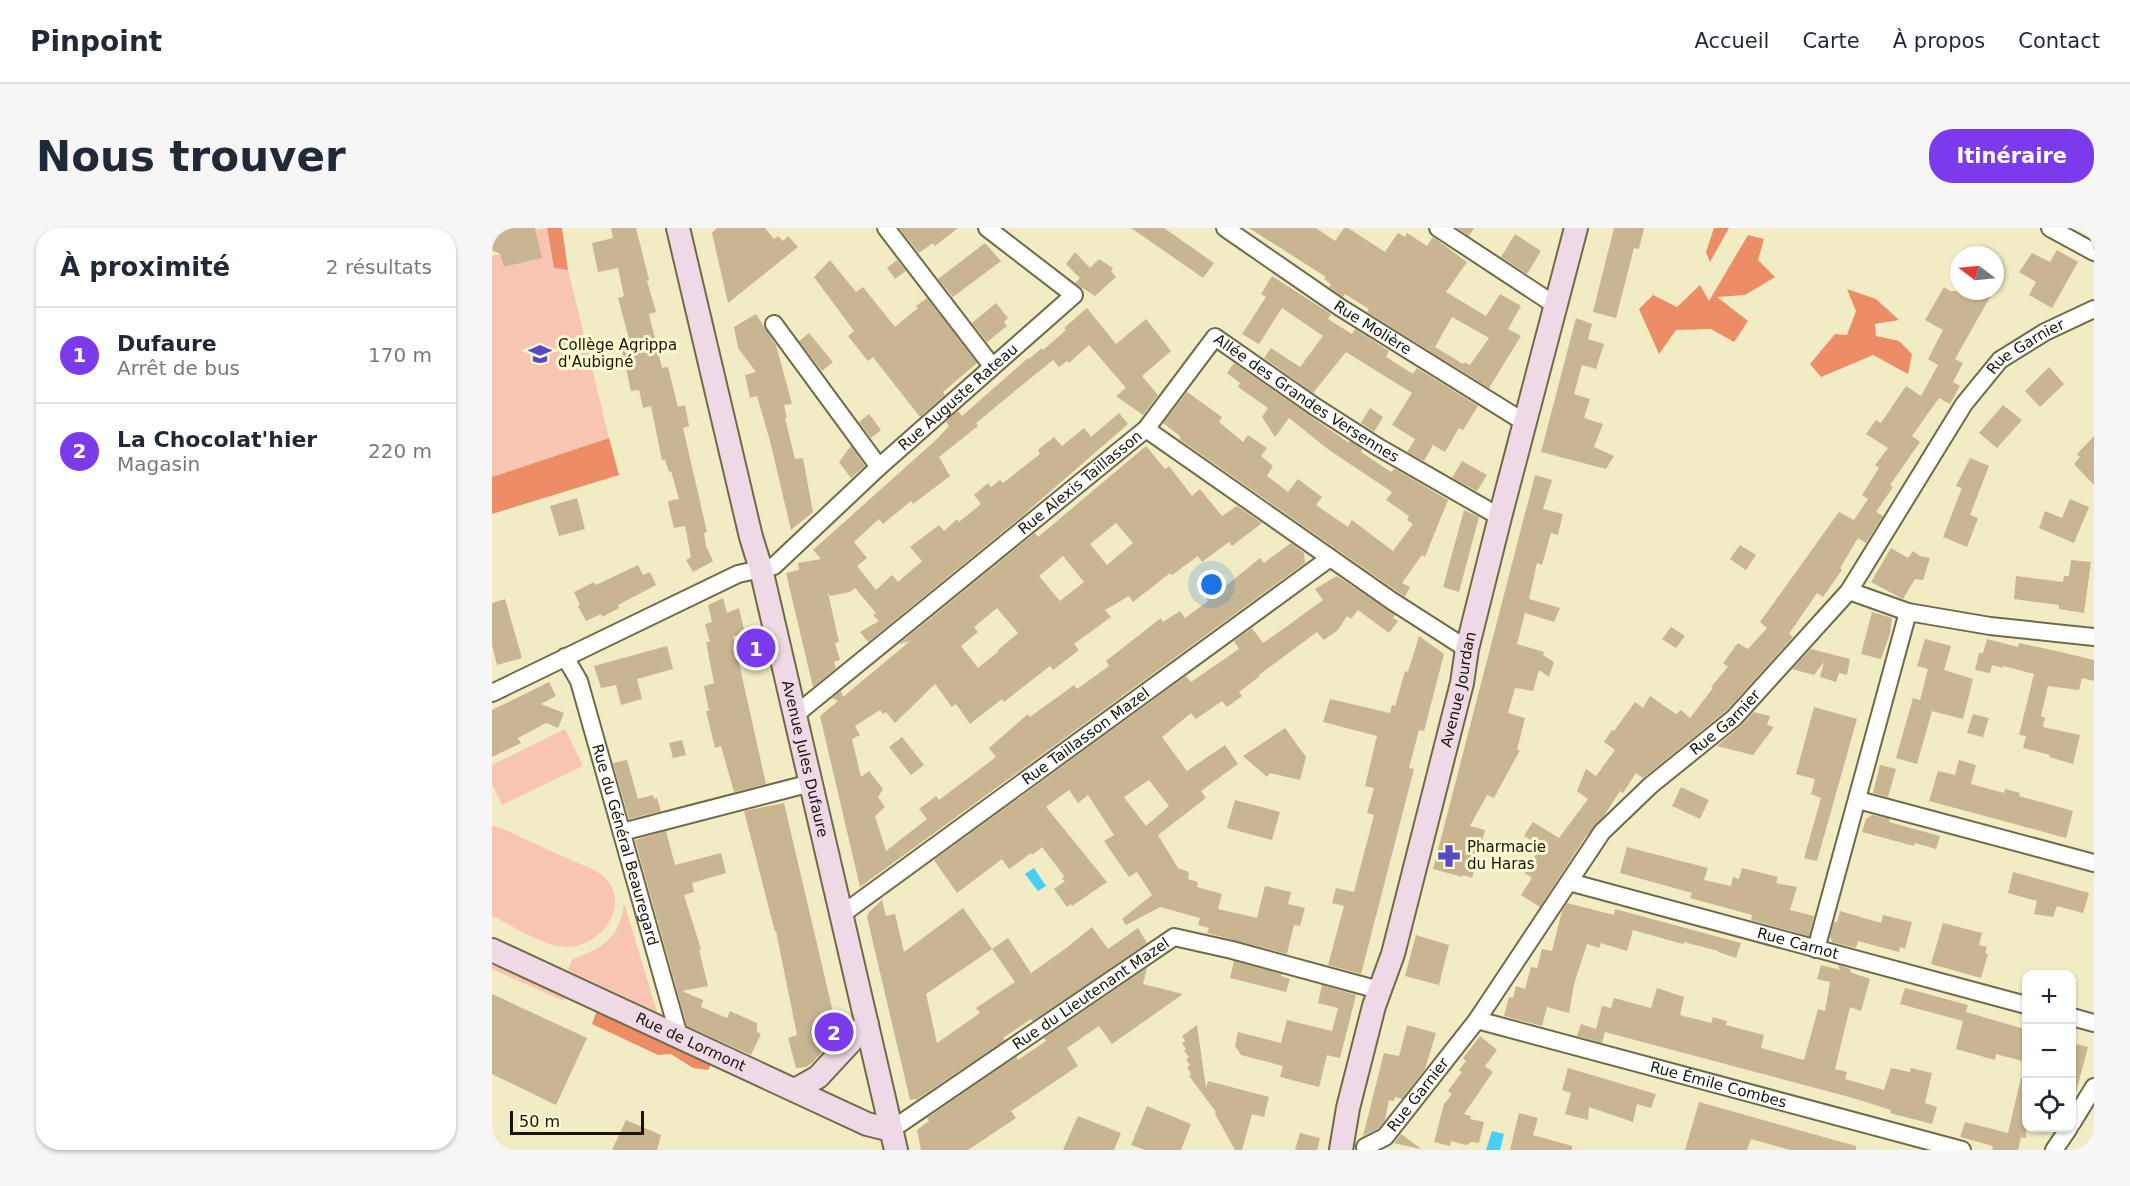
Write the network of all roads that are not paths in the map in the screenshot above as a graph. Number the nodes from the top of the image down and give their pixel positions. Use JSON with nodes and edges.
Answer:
{"nodes":[{"id":1,"x":678,"y":228,"type":"edge"},
{"id":2,"x":886,"y":228,"type":"edge"},
{"id":3,"x":987,"y":228,"type":"edge"},
{"id":4,"x":1225,"y":228,"type":"edge"},
{"id":5,"x":1438,"y":228,"type":"edge"},
{"id":6,"x":1576,"y":228,"type":"edge"},
{"id":7,"x":2050,"y":228,"type":"edge"},
{"id":8,"x":2094,"y":252,"type":"edge"},
{"id":9,"x":1555,"y":305,"type":"junction"},
{"id":10,"x":2094,"y":309,"type":"edge"},
{"id":11,"x":774,"y":324,"type":"dead end"},
{"id":12,"x":992,"y":366,"type":"junction"},
{"id":13,"x":1524,"y":422,"type":"junction"},
{"id":14,"x":1146,"y":429,"type":"junction"},
{"id":15,"x":879,"y":467,"type":"junction"},
{"id":16,"x":1500,"y":517,"type":"junction"},
{"id":17,"x":1330,"y":558,"type":"junction"},
{"id":18,"x":761,"y":569,"type":"junction"},
{"id":19,"x":1849,"y":591,"type":"junction"},
{"id":20,"x":1908,"y":612,"type":"junction"},
{"id":21,"x":2094,"y":637,"type":"edge"},
{"id":22,"x":1467,"y":648,"type":"junction"},
{"id":23,"x":565,"y":657,"type":"junction"},
{"id":24,"x":492,"y":693,"type":"edge"},
{"id":25,"x":795,"y":715,"type":"junction"},
{"id":26,"x":811,"y":783,"type":"junction"},
{"id":27,"x":1858,"y":800,"type":"junction"},
{"id":28,"x":622,"y":832,"type":"junction"},
{"id":29,"x":2094,"y":863,"type":"edge"},
{"id":30,"x":1569,"y":882,"type":"junction"},
{"id":31,"x":842,"y":915,"type":"junction"},
{"id":32,"x":1816,"y":949,"type":"junction"},
{"id":33,"x":492,"y":950,"type":"edge"},
{"id":34,"x":1379,"y":990,"type":"junction"},
{"id":35,"x":2022,"y":1004,"type":"edge"},
{"id":36,"x":2076,"y":1018,"type":"edge"},
{"id":37,"x":1477,"y":1020,"type":"junction"},
{"id":38,"x":2094,"y":1023,"type":"edge"},
{"id":39,"x":867,"y":1024,"type":"junction"},
{"id":40,"x":679,"y":1036,"type":"junction"},
{"id":41,"x":2094,"y":1087,"type":"edge"},
{"id":42,"x":795,"y":1090,"type":"junction"},
{"id":43,"x":2076,"y":1116,"type":"edge"},
{"id":44,"x":2066,"y":1132,"type":"edge"},
{"id":45,"x":894,"y":1140,"type":"edge"},
{"id":46,"x":1342,"y":1146,"type":"edge"},
{"id":47,"x":1371,"y":1148,"type":"edge"},
{"id":48,"x":1962,"y":1150,"type":"edge"},
{"id":49,"x":2054,"y":1150,"type":"edge"}],
"edges":[{"from":1,"to":18,"type":"main road","name":"Avenue Jules Dufaure"},
{"from":2,"to":12,"type":"street"},
{"from":3,"to":12,"type":"street","name":"Rue Auguste Rateau"},
{"from":4,"to":13,"type":"street","name":"Rue Molière"},
{"from":5,"to":9,"type":"street"},
{"from":6,"to":9,"type":"main road","name":"Avenue Jourdan"},
{"from":7,"to":8,"type":"street"},
{"from":9,"to":13,"type":"main road","name":"Avenue Jourdan"},
{"from":10,"to":19,"type":"street","name":"Rue Garnier"},
{"from":11,"to":15,"type":"street"},
{"from":12,"to":15,"type":"street","name":"Rue Auguste Rateau"},
{"from":13,"to":16,"type":"main road","name":"Avenue Jourdan"},
{"from":14,"to":16,"type":"street","name":"Allée des Grandes Versennes"},
{"from":14,"to":17,"type":"street","name":"Rue Alexis Taillasson"},
{"from":14,"to":25,"type":"street","name":"Rue Alexis Taillasson"},
{"from":15,"to":18,"type":"street","name":"Rue Auguste Rateau"},
{"from":16,"to":22,"type":"main road","name":"Avenue Jourdan"},
{"from":17,"to":22,"type":"street","name":"Rue Alexis Taillasson"},
{"from":17,"to":31,"type":"street","name":"Rue Taillasson Mazel"},
{"from":18,"to":23,"type":"street","name":"Rue Auguste Rateau"},
{"from":18,"to":25,"type":"main road","name":"Avenue Jules Dufaure"},
{"from":19,"to":20,"type":"street"},
{"from":19,"to":30,"type":"street","name":"Rue Garnier"},
{"from":20,"to":21,"type":"street"},
{"from":20,"to":27,"type":"street"},
{"from":22,"to":34,"type":"main road","name":"Avenue Jourdan"},
{"from":23,"to":24,"type":"street","name":"Rue Auguste Rateau"},
{"from":23,"to":28,"type":"street","name":"Rue du Général Beauregard"},
{"from":25,"to":26,"type":"main road","name":"Avenue Jules Dufaure"},
{"from":26,"to":28,"type":"street"},
{"from":26,"to":31,"type":"main road","name":"Avenue Jules Dufaure"},
{"from":27,"to":29,"type":"street"},
{"from":27,"to":32,"type":"street"},
{"from":28,"to":40,"type":"street","name":"Rue du Général Beauregard"},
{"from":30,"to":32,"type":"street","name":"Rue Carnot"},
{"from":30,"to":37,"type":"street","name":"Rue Garnier"},
{"from":31,"to":39,"type":"main road","name":"Avenue Jules Dufaure"},
{"from":32,"to":35,"type":"street","name":"Rue Carnot"},
{"from":33,"to":40,"type":"main road","name":"Rue de Lormont"},
{"from":34,"to":45,"type":"street","name":"Rue du Lieutenant Mazel"},
{"from":34,"to":46,"type":"main road","name":"Avenue Jourdan"},
{"from":36,"to":38,"type":"street"},
{"from":37,"to":47,"type":"street","name":"Rue Garnier"},
{"from":37,"to":48,"type":"street","name":"Rue Émile Combes"},
{"from":39,"to":42,"type":"main road"},
{"from":39,"to":45,"type":"main road","name":"Avenue Jules Dufaure"},
{"from":40,"to":42,"type":"main road","name":"Rue de Lormont"},
{"from":41,"to":43,"type":"street"},
{"from":42,"to":45,"type":"main road","name":"Rue de Lormont"},
{"from":44,"to":49,"type":"street"},
{"from":46,"to":47,"type":"street"}]}
